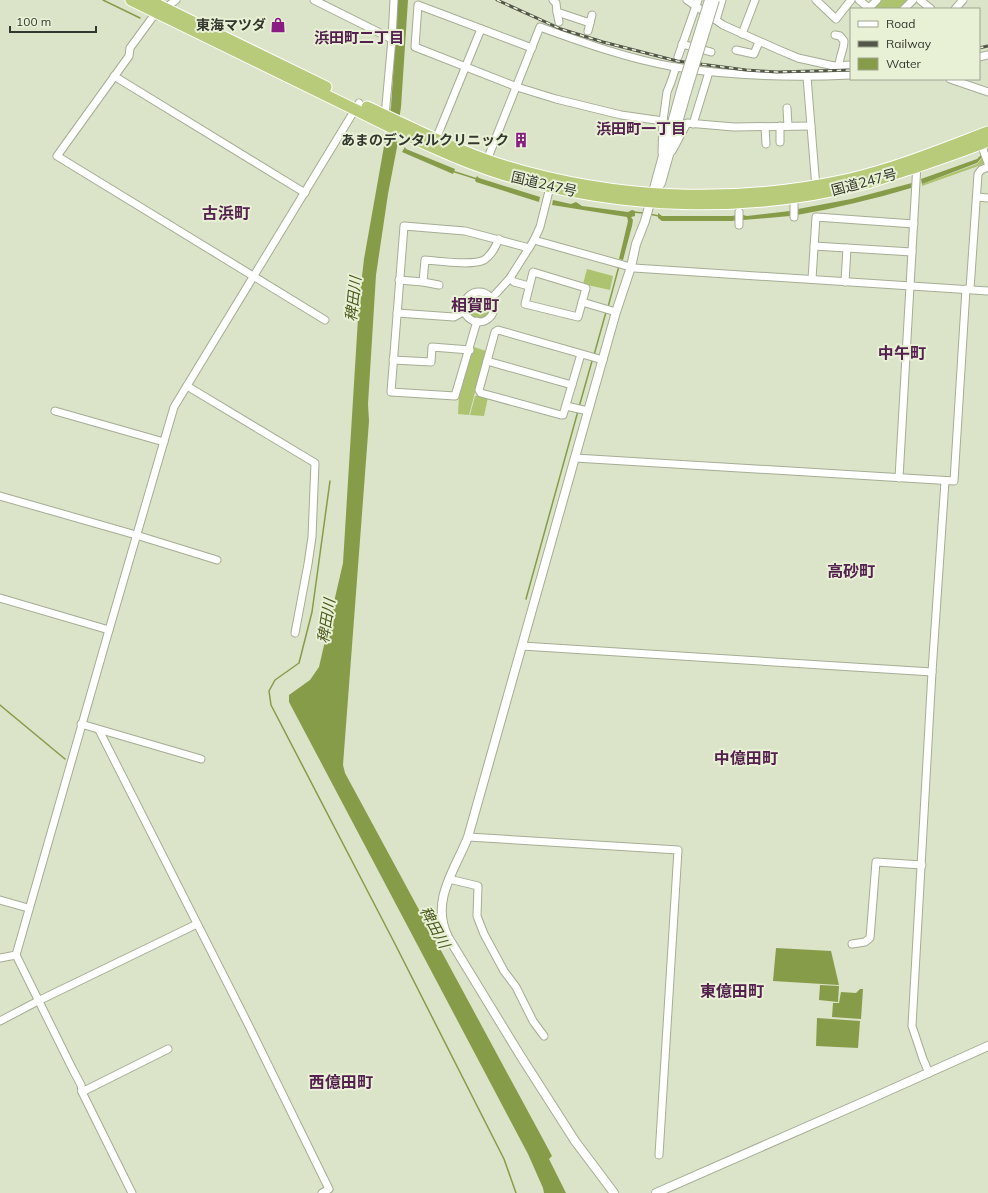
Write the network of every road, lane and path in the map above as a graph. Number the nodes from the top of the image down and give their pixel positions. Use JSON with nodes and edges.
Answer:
{"nodes":[{"id":1,"x":130,"y":0,"type":"edge"},
{"id":2,"x":148,"y":0,"type":"edge"},
{"id":3,"x":176,"y":0,"type":"edge"},
{"id":4,"x":314,"y":0,"type":"edge"},
{"id":5,"x":394,"y":0,"type":"edge"},
{"id":6,"x":553,"y":0,"type":"edge"},
{"id":7,"x":687,"y":0,"type":"edge"},
{"id":8,"x":709,"y":0,"type":"edge"},
{"id":9,"x":715,"y":0,"type":"edge"},
{"id":10,"x":722,"y":0,"type":"edge"},
{"id":11,"x":756,"y":0,"type":"edge"},
{"id":12,"x":816,"y":0,"type":"edge"},
{"id":13,"x":851,"y":0,"type":"edge"},
{"id":14,"x":859,"y":0,"type":"edge"},
{"id":15,"x":877,"y":0,"type":"edge"},
{"id":16,"x":912,"y":0,"type":"edge"},
{"id":17,"x":920,"y":0,"type":"edge"},
{"id":18,"x":697,"y":3,"type":"edge"},
{"id":19,"x":869,"y":8,"type":"edge"},
{"id":20,"x":871,"y":8,"type":"edge"},
{"id":21,"x":905,"y":8,"type":"edge"},
{"id":22,"x":930,"y":8,"type":"edge"},
{"id":23,"x":162,"y":11,"type":"junction"},
{"id":24,"x":557,"y":12,"type":"junction"},
{"id":25,"x":716,"y":20,"type":"junction"},
{"id":26,"x":559,"y":22,"type":"dead end"},
{"id":27,"x":481,"y":29,"type":"junction"},
{"id":28,"x":588,"y":31,"type":"dead end"},
{"id":29,"x":742,"y":34,"type":"junction"},
{"id":30,"x":835,"y":35,"type":"dead end"},
{"id":31,"x":392,"y":39,"type":"junction"},
{"id":32,"x":759,"y":42,"type":"junction"},
{"id":33,"x":682,"y":44,"type":"junction"},
{"id":34,"x":532,"y":48,"type":"junction"},
{"id":35,"x":736,"y":50,"type":"dead end"},
{"id":36,"x":711,"y":52,"type":"dead end"},
{"id":37,"x":678,"y":57,"type":"dead end"},
{"id":38,"x":850,"y":65,"type":"edge"},
{"id":39,"x":839,"y":66,"type":"junction"},
{"id":40,"x":466,"y":67,"type":"junction"},
{"id":41,"x":676,"y":67,"type":"junction"},
{"id":42,"x":709,"y":72,"type":"junction"},
{"id":43,"x":850,"y":75,"type":"edge"},
{"id":44,"x":114,"y":76,"type":"junction"},
{"id":45,"x":807,"y":77,"type":"junction"},
{"id":46,"x":953,"y":80,"type":"edge"},
{"id":47,"x":517,"y":87,"type":"junction"},
{"id":48,"x":684,"y":90,"type":"junction"},
{"id":49,"x":988,"y":92,"type":"edge"},
{"id":50,"x":357,"y":106,"type":"junction"},
{"id":51,"x":787,"y":108,"type":"dead end"},
{"id":52,"x":386,"y":119,"type":"junction"},
{"id":53,"x":663,"y":121,"type":"junction"},
{"id":54,"x":693,"y":124,"type":"junction"},
{"id":55,"x":780,"y":126,"type":"junction"},
{"id":56,"x":788,"y":126,"type":"junction"},
{"id":57,"x":811,"y":126,"type":"junction"},
{"id":58,"x":765,"y":127,"type":"junction"},
{"id":59,"x":403,"y":128,"type":"junction"},
{"id":60,"x":988,"y":132,"type":"edge"},
{"id":61,"x":436,"y":140,"type":"junction"},
{"id":62,"x":780,"y":142,"type":"dead end"},
{"id":63,"x":766,"y":144,"type":"dead end"},
{"id":64,"x":984,"y":146,"type":"edge"},
{"id":65,"x":665,"y":158,"type":"junction"},
{"id":66,"x":487,"y":160,"type":"junction"},
{"id":67,"x":988,"y":163,"type":"edge"},
{"id":68,"x":917,"y":167,"type":"junction"},
{"id":69,"x":988,"y":167,"type":"edge"},
{"id":70,"x":816,"y":190,"type":"junction"},
{"id":71,"x":549,"y":191,"type":"junction"},
{"id":72,"x":305,"y":193,"type":"junction"},
{"id":73,"x":976,"y":197,"type":"junction"},
{"id":74,"x":988,"y":198,"type":"edge"},
{"id":75,"x":650,"y":202,"type":"junction"},
{"id":76,"x":794,"y":202,"type":"junction"},
{"id":77,"x":740,"y":207,"type":"junction"},
{"id":78,"x":794,"y":217,"type":"dead end"},
{"id":79,"x":914,"y":224,"type":"junction"},
{"id":80,"x":739,"y":225,"type":"dead end"},
{"id":81,"x":499,"y":240,"type":"junction"},
{"id":82,"x":534,"y":240,"type":"junction"},
{"id":83,"x":814,"y":246,"type":"junction"},
{"id":84,"x":529,"y":248,"type":"junction"},
{"id":85,"x":847,"y":248,"type":"junction"},
{"id":86,"x":912,"y":252,"type":"junction"},
{"id":87,"x":628,"y":266,"type":"junction"},
{"id":88,"x":254,"y":276,"type":"junction"},
{"id":89,"x":510,"y":278,"type":"junction"},
{"id":90,"x":812,"y":279,"type":"junction"},
{"id":91,"x":399,"y":280,"type":"junction"},
{"id":92,"x":423,"y":282,"type":"junction"},
{"id":93,"x":845,"y":282,"type":"junction"},
{"id":94,"x":439,"y":285,"type":"dead end"},
{"id":95,"x":529,"y":286,"type":"junction"},
{"id":96,"x":911,"y":286,"type":"junction"},
{"id":97,"x":968,"y":289,"type":"junction"},
{"id":98,"x":988,"y":291,"type":"edge"},
{"id":99,"x":491,"y":299,"type":"junction"},
{"id":100,"x":582,"y":302,"type":"junction"},
{"id":101,"x":465,"y":311,"type":"junction"},
{"id":102,"x":610,"y":311,"type":"junction"},
{"id":103,"x":397,"y":313,"type":"junction"},
{"id":104,"x":325,"y":320,"type":"dead end"},
{"id":105,"x":477,"y":321,"type":"junction"},
{"id":106,"x":470,"y":350,"type":"junction"},
{"id":107,"x":580,"y":354,"type":"junction"},
{"id":108,"x":597,"y":358,"type":"junction"},
{"id":109,"x":393,"y":360,"type":"junction"},
{"id":110,"x":487,"y":361,"type":"junction"},
{"id":111,"x":572,"y":385,"type":"junction"},
{"id":112,"x":187,"y":386,"type":"junction"},
{"id":113,"x":566,"y":406,"type":"junction"},
{"id":114,"x":582,"y":410,"type":"junction"},
{"id":115,"x":55,"y":411,"type":"dead end"},
{"id":116,"x":164,"y":442,"type":"junction"},
{"id":117,"x":576,"y":458,"type":"junction"},
{"id":118,"x":899,"y":478,"type":"junction"},
{"id":119,"x":945,"y":481,"type":"junction"},
{"id":120,"x":0,"y":496,"type":"edge"},
{"id":121,"x":136,"y":535,"type":"junction"},
{"id":122,"x":217,"y":560,"type":"dead end"},
{"id":123,"x":0,"y":598,"type":"edge"},
{"id":124,"x":108,"y":630,"type":"junction"},
{"id":125,"x":295,"y":633,"type":"dead end"},
{"id":126,"x":522,"y":646,"type":"junction"},
{"id":127,"x":932,"y":672,"type":"junction"},
{"id":128,"x":81,"y":724,"type":"junction"},
{"id":129,"x":99,"y":730,"type":"junction"},
{"id":130,"x":201,"y":759,"type":"dead end"},
{"id":131,"x":468,"y":837,"type":"junction"},
{"id":132,"x":922,"y":865,"type":"junction"},
{"id":133,"x":449,"y":879,"type":"junction"},
{"id":134,"x":0,"y":900,"type":"edge"},
{"id":135,"x":28,"y":908,"type":"junction"},
{"id":136,"x":197,"y":924,"type":"junction"},
{"id":137,"x":441,"y":932,"type":"dead end"},
{"id":138,"x":448,"y":937,"type":"junction"},
{"id":139,"x":852,"y":944,"type":"dead end"},
{"id":140,"x":16,"y":955,"type":"junction"},
{"id":141,"x":0,"y":958,"type":"edge"},
{"id":142,"x":38,"y":1001,"type":"junction"},
{"id":143,"x":0,"y":1021,"type":"edge"},
{"id":144,"x":544,"y":1036,"type":"dead end"},
{"id":145,"x":988,"y":1046,"type":"edge"},
{"id":146,"x":168,"y":1049,"type":"dead end"},
{"id":147,"x":929,"y":1073,"type":"junction"},
{"id":148,"x":82,"y":1092,"type":"junction"},
{"id":149,"x":659,"y":1155,"type":"dead end"},
{"id":150,"x":132,"y":1193,"type":"edge"},
{"id":151,"x":322,"y":1193,"type":"edge"},
{"id":152,"x":614,"y":1193,"type":"edge"},
{"id":153,"x":656,"y":1193,"type":"edge"}],
"edges":[{"from":1,"to":23,"type":"highway","name":"国道247号"},
{"from":2,"to":23,"type":"highway","name":"国道247号"},
{"from":3,"to":23,"type":"street"},
{"from":4,"to":31,"type":"street"},
{"from":5,"to":31,"type":"street"},
{"from":6,"to":24,"type":"street"},
{"from":7,"to":18,"type":"street"},
{"from":8,"to":48,"type":"street","bridge":true},
{"from":9,"to":48,"type":"street","bridge":true},
{"from":10,"to":25,"type":"street"},
{"from":11,"to":29,"type":"street"},
{"from":12,"to":13,"type":"street"},
{"from":14,"to":19,"type":"street"},
{"from":15,"to":20,"type":"street"},
{"from":16,"to":21,"type":"street"},
{"from":17,"to":22,"type":"street"},
{"from":18,"to":25,"type":"street"},
{"from":18,"to":33,"type":"street"},
{"from":23,"to":44,"type":"street"},
{"from":23,"to":50,"type":"highway","name":"国道247号"},
{"from":24,"to":26,"type":"street"},
{"from":24,"to":28,"type":"street"},
{"from":25,"to":29,"type":"street"},
{"from":27,"to":34,"type":"street"},
{"from":27,"to":40,"type":"street"},
{"from":27,"to":40,"type":"street"},
{"from":29,"to":32,"type":"street"},
{"from":30,"to":39,"type":"street"},
{"from":31,"to":52,"type":"street"},
{"from":32,"to":35,"type":"street"},
{"from":32,"to":39,"type":"street"},
{"from":33,"to":36,"type":"street"},
{"from":33,"to":37,"type":"street"},
{"from":34,"to":41,"type":"street"},
{"from":34,"to":47,"type":"street"},
{"from":38,"to":39,"type":"street"},
{"from":40,"to":47,"type":"street"},
{"from":40,"to":61,"type":"street"},
{"from":41,"to":42,"type":"street"},
{"from":41,"to":53,"type":"street"},
{"from":42,"to":45,"type":"street"},
{"from":42,"to":54,"type":"street"},
{"from":43,"to":45,"type":"street"},
{"from":44,"to":72,"type":"street"},
{"from":44,"to":88,"type":"street"},
{"from":45,"to":57,"type":"street"},
{"from":46,"to":49,"type":"street"},
{"from":47,"to":53,"type":"street"},
{"from":47,"to":66,"type":"street"},
{"from":48,"to":65,"type":"street"},
{"from":50,"to":52,"type":"highway","name":"国道247号"},
{"from":50,"to":72,"type":"street"},
{"from":51,"to":56,"type":"street"},
{"from":52,"to":59,"type":"highway","name":"国道247号"},
{"from":53,"to":65,"type":"street"},
{"from":54,"to":58,"type":"street"},
{"from":54,"to":65,"type":"street"},
{"from":55,"to":56,"type":"street"},
{"from":55,"to":58,"type":"street"},
{"from":55,"to":62,"type":"street"},
{"from":56,"to":57,"type":"street"},
{"from":57,"to":70,"type":"street"},
{"from":58,"to":63,"type":"street"},
{"from":59,"to":61,"type":"highway","name":"国道247号"},
{"from":59,"to":71,"type":"highway","name":"国道247号"},
{"from":60,"to":68,"type":"highway","name":"国道247号"},
{"from":61,"to":66,"type":"highway","name":"国道247号"},
{"from":64,"to":67,"type":"street"},
{"from":64,"to":68,"type":"highway","name":"国道247号"},
{"from":65,"to":75,"type":"street"},
{"from":66,"to":75,"type":"highway","name":"国道247号"},
{"from":68,"to":70,"type":"highway","name":"国道247号"},
{"from":68,"to":79,"type":"street"},
{"from":69,"to":73,"type":"street"},
{"from":70,"to":75,"type":"highway","name":"国道247号"},
{"from":70,"to":76,"type":"highway","name":"国道247号"},
{"from":71,"to":75,"type":"highway","name":"国道247号"},
{"from":71,"to":82,"type":"street"},
{"from":72,"to":88,"type":"street"},
{"from":73,"to":74,"type":"street"},
{"from":73,"to":97,"type":"street"},
{"from":75,"to":77,"type":"highway","name":"国道247号"},
{"from":75,"to":87,"type":"street"},
{"from":76,"to":77,"type":"highway","name":"国道247号"},
{"from":76,"to":78,"type":"street"},
{"from":77,"to":80,"type":"street"},
{"from":79,"to":83,"type":"street"},
{"from":79,"to":86,"type":"street"},
{"from":81,"to":84,"type":"street"},
{"from":81,"to":91,"type":"street"},
{"from":81,"to":92,"type":"street"},
{"from":82,"to":84,"type":"street"},
{"from":82,"to":87,"type":"street"},
{"from":83,"to":85,"type":"street"},
{"from":83,"to":90,"type":"street"},
{"from":84,"to":89,"type":"street"},
{"from":85,"to":86,"type":"street"},
{"from":85,"to":93,"type":"street"},
{"from":86,"to":96,"type":"street"},
{"from":87,"to":90,"type":"street"},
{"from":87,"to":102,"type":"street"},
{"from":88,"to":104,"type":"street"},
{"from":88,"to":112,"type":"street"},
{"from":89,"to":95,"type":"street"},
{"from":89,"to":99,"type":"street"},
{"from":90,"to":93,"type":"street"},
{"from":91,"to":92,"type":"street"},
{"from":91,"to":103,"type":"street"},
{"from":92,"to":94,"type":"street"},
{"from":93,"to":96,"type":"street"},
{"from":95,"to":100,"type":"street"},
{"from":95,"to":100,"type":"street"},
{"from":96,"to":97,"type":"street"},
{"from":96,"to":118,"type":"street"},
{"from":97,"to":98,"type":"street"},
{"from":97,"to":119,"type":"street"},
{"from":99,"to":101,"type":"street"},
{"from":99,"to":105,"type":"street"},
{"from":100,"to":102,"type":"street"},
{"from":101,"to":103,"type":"street"},
{"from":101,"to":105,"type":"street"},
{"from":102,"to":108,"type":"street"},
{"from":103,"to":109,"type":"street"},
{"from":105,"to":106,"type":"street"},
{"from":106,"to":109,"type":"street"},
{"from":106,"to":109,"type":"street"},
{"from":107,"to":108,"type":"street"},
{"from":107,"to":110,"type":"street"},
{"from":107,"to":111,"type":"street"},
{"from":108,"to":114,"type":"street"},
{"from":110,"to":111,"type":"street"},
{"from":110,"to":113,"type":"street"},
{"from":111,"to":113,"type":"street"},
{"from":112,"to":116,"type":"street"},
{"from":112,"to":125,"type":"street"},
{"from":113,"to":114,"type":"street"},
{"from":114,"to":117,"type":"street"},
{"from":115,"to":116,"type":"street"},
{"from":116,"to":121,"type":"street"},
{"from":117,"to":118,"type":"street"},
{"from":117,"to":126,"type":"street"},
{"from":118,"to":119,"type":"street"},
{"from":119,"to":127,"type":"street"},
{"from":120,"to":121,"type":"street"},
{"from":121,"to":122,"type":"street"},
{"from":121,"to":124,"type":"street"},
{"from":123,"to":124,"type":"street"},
{"from":124,"to":128,"type":"street"},
{"from":126,"to":127,"type":"street"},
{"from":126,"to":131,"type":"street"},
{"from":127,"to":132,"type":"street"},
{"from":128,"to":129,"type":"street"},
{"from":128,"to":135,"type":"street"},
{"from":129,"to":130,"type":"street"},
{"from":129,"to":136,"type":"street"},
{"from":131,"to":133,"type":"street"},
{"from":131,"to":149,"type":"street"},
{"from":132,"to":139,"type":"street"},
{"from":132,"to":147,"type":"street"},
{"from":133,"to":138,"type":"street"},
{"from":133,"to":144,"type":"street"},
{"from":134,"to":135,"type":"street"},
{"from":135,"to":140,"type":"street"},
{"from":136,"to":142,"type":"street"},
{"from":136,"to":151,"type":"street"},
{"from":137,"to":138,"type":"street"},
{"from":138,"to":152,"type":"street"},
{"from":140,"to":141,"type":"street"},
{"from":140,"to":142,"type":"street"},
{"from":142,"to":143,"type":"street"},
{"from":142,"to":148,"type":"street"},
{"from":145,"to":147,"type":"street"},
{"from":146,"to":148,"type":"street"},
{"from":147,"to":153,"type":"street"},
{"from":148,"to":150,"type":"street"}]}
